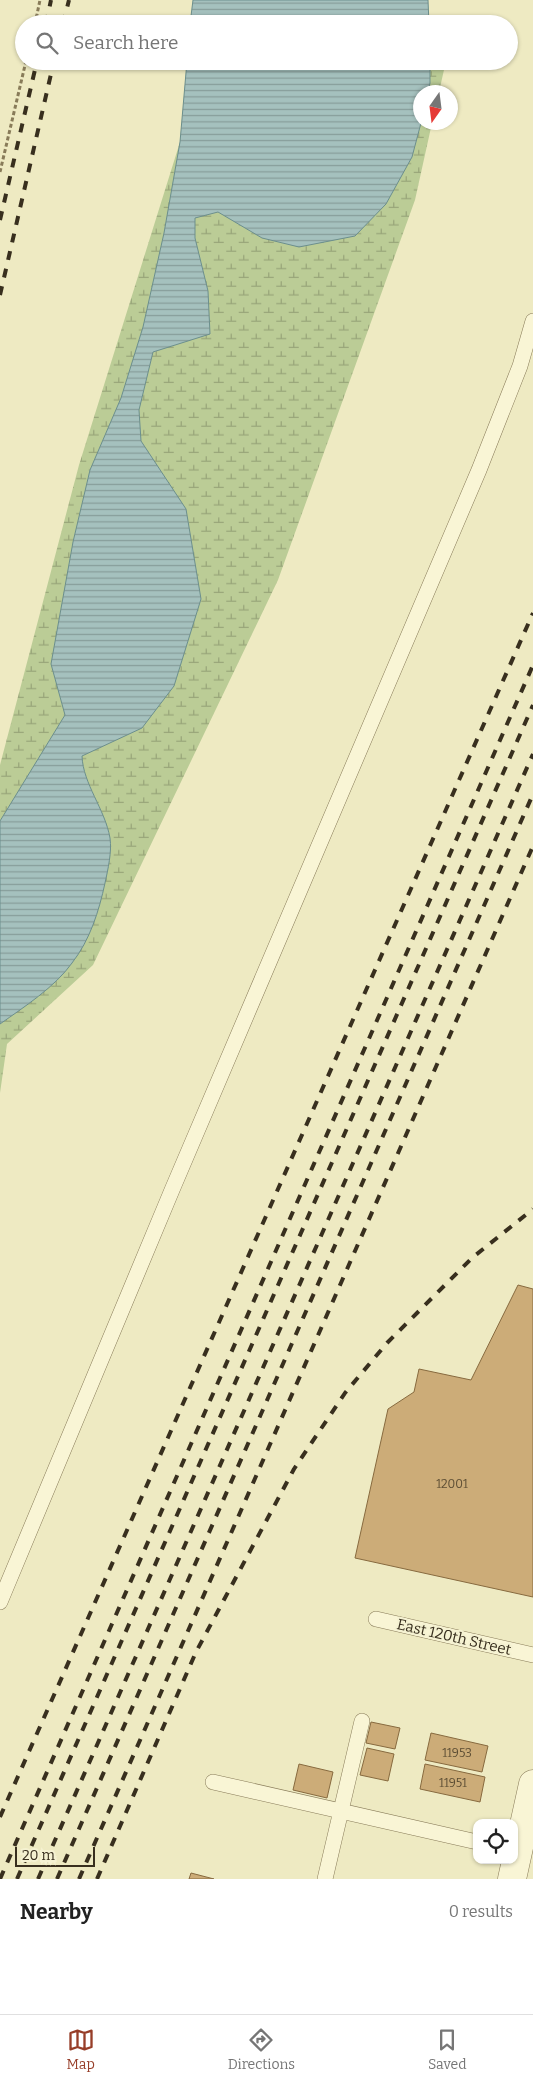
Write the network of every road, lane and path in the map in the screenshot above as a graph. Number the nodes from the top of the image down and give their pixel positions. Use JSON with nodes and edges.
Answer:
{"nodes":[{"id":1,"x":40,"y":0,"type":"edge"},
{"id":2,"x":37,"y":15,"type":"edge"},
{"id":3,"x":24,"y":70,"type":"edge"},
{"id":4,"x":0,"y":172,"type":"edge"},
{"id":5,"x":533,"y":321,"type":"edge"},
{"id":6,"x":0,"y":1602,"type":"edge"},
{"id":7,"x":376,"y":1619,"type":"dead end"},
{"id":8,"x":533,"y":1655,"type":"edge"},
{"id":9,"x":362,"y":1720,"type":"dead end"},
{"id":10,"x":213,"y":1782,"type":"dead end"},
{"id":11,"x":533,"y":1784,"type":"edge"},
{"id":12,"x":341,"y":1811,"type":"junction"},
{"id":13,"x":473,"y":1841,"type":"edge"},
{"id":14,"x":518,"y":1843,"type":"edge"},
{"id":15,"x":514,"y":1864,"type":"edge"},
{"id":16,"x":325,"y":1879,"type":"edge"},
{"id":17,"x":512,"y":1879,"type":"edge"}],
"edges":[{"from":1,"to":2,"type":"path"},
{"from":3,"to":4,"type":"path"},
{"from":5,"to":6,"type":"lane"},
{"from":7,"to":8,"type":"lane","name":"East 120th Street"},
{"from":9,"to":12,"type":"lane"},
{"from":10,"to":12,"type":"lane"},
{"from":11,"to":14,"type":"street"},
{"from":12,"to":13,"type":"lane"},
{"from":12,"to":16,"type":"lane"},
{"from":15,"to":17,"type":"street"}]}
